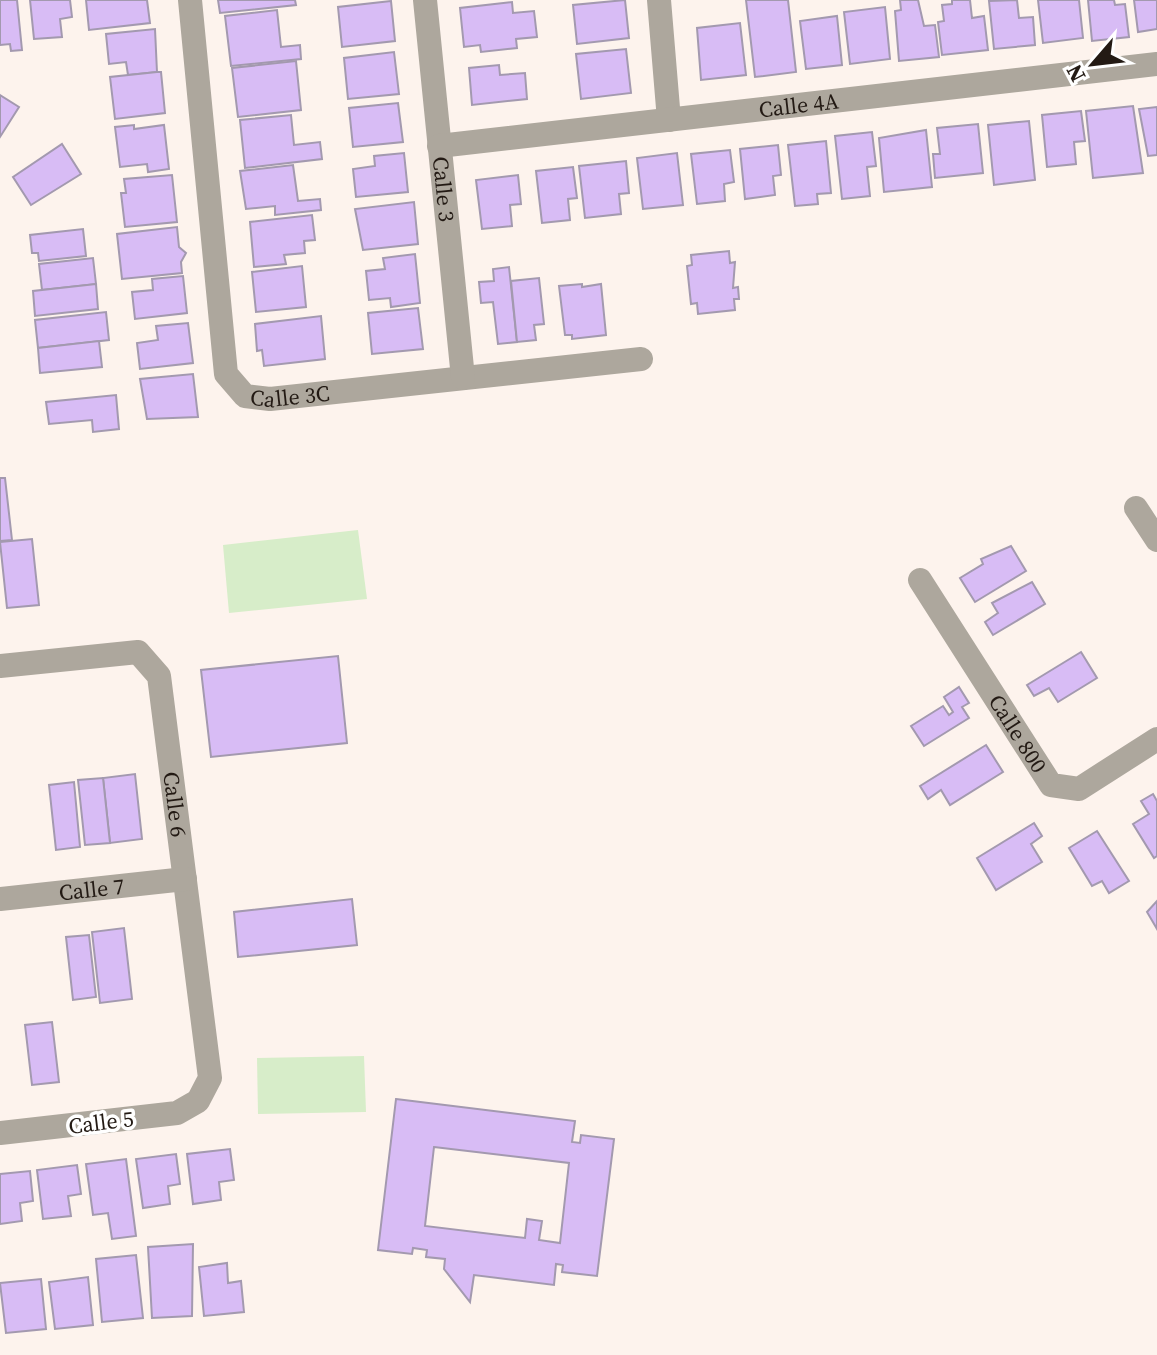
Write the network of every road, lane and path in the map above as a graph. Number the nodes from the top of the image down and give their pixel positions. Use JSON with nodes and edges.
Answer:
{"nodes":[{"id":1,"x":190,"y":0,"type":"edge"},
{"id":2,"x":425,"y":0,"type":"edge"},
{"id":3,"x":659,"y":0,"type":"edge"},
{"id":4,"x":1157,"y":64,"type":"edge"},
{"id":5,"x":669,"y":120,"type":"junction"},
{"id":6,"x":439,"y":146,"type":"junction"},
{"id":7,"x":641,"y":359,"type":"dead end"},
{"id":8,"x":463,"y":378,"type":"junction"},
{"id":9,"x":1136,"y":508,"type":"dead end"},
{"id":10,"x":1157,"y":540,"type":"edge"},
{"id":11,"x":920,"y":580,"type":"dead end"},
{"id":12,"x":0,"y":666,"type":"edge"},
{"id":13,"x":1157,"y":739,"type":"edge"},
{"id":14,"x":185,"y":879,"type":"junction"},
{"id":15,"x":0,"y":899,"type":"edge"},
{"id":16,"x":198,"y":1101,"type":"joint"},
{"id":17,"x":0,"y":1133,"type":"edge"}],
"edges":[{"from":1,"to":8,"type":"street","name":"Calle 3C"},
{"from":2,"to":6,"type":"street","name":"Calle 3"},
{"from":3,"to":5,"type":"street"},
{"from":4,"to":5,"type":"street","name":"Calle 4A"},
{"from":5,"to":6,"type":"street","name":"Calle 4A"},
{"from":6,"to":8,"type":"street","name":"Calle 3"},
{"from":7,"to":8,"type":"street","name":"Calle 3C"},
{"from":9,"to":10,"type":"street"},
{"from":11,"to":13,"type":"street","name":"Calle 800"},
{"from":12,"to":14,"type":"street","name":"Calle 6"},
{"from":14,"to":15,"type":"street","name":"Calle 7"},
{"from":14,"to":16,"type":"street","name":"Calle 6"},
{"from":16,"to":17,"type":"street","name":"Calle 5"}]}
